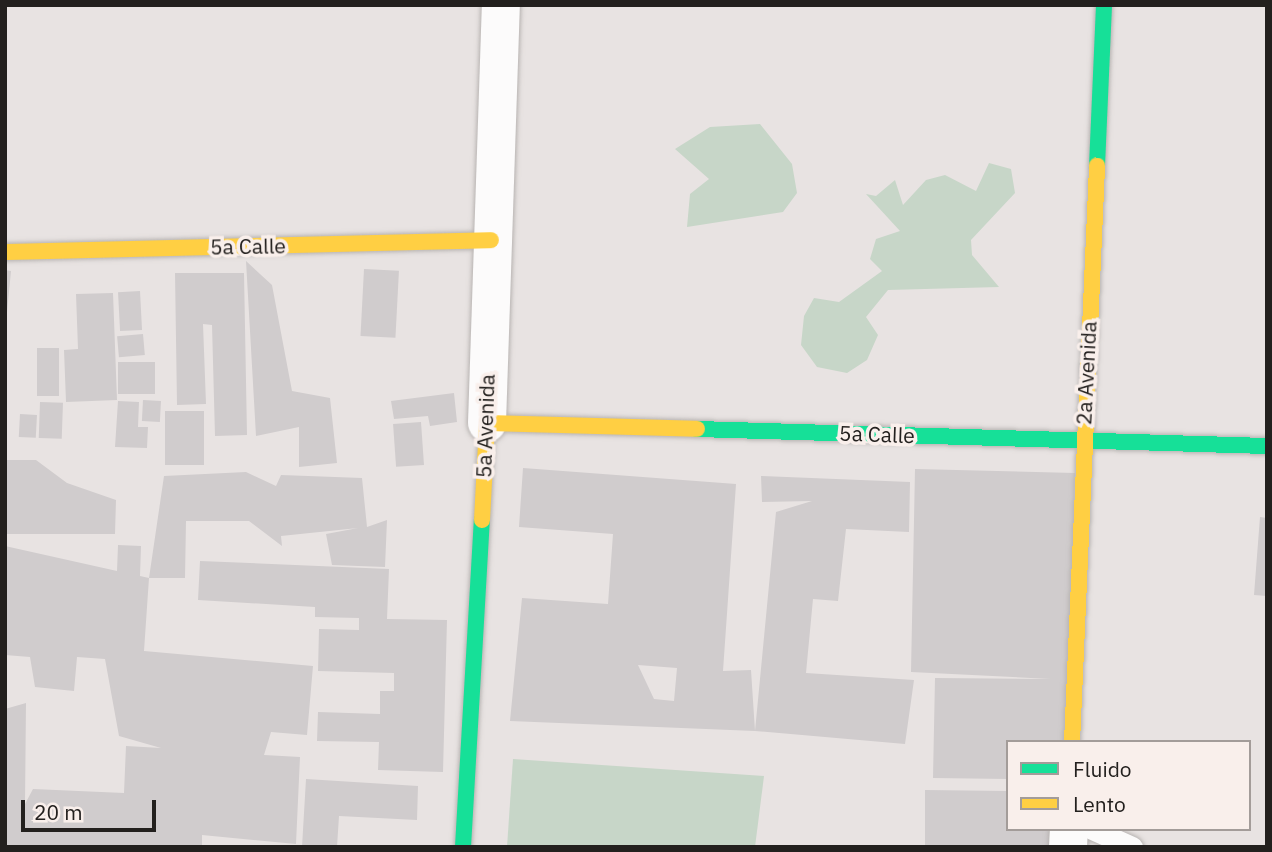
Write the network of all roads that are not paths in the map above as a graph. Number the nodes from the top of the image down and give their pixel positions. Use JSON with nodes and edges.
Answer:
{"nodes":[{"id":1,"x":501,"y":5,"type":"edge"},
{"id":2,"x":1104,"y":5,"type":"edge"},
{"id":3,"x":491,"y":240,"type":"junction"},
{"id":4,"x":5,"y":252,"type":"edge"},
{"id":5,"x":486,"y":423,"type":"junction"},
{"id":6,"x":1082,"y":441,"type":"junction"},
{"id":7,"x":1267,"y":446,"type":"edge"},
{"id":8,"x":1072,"y":740,"type":"edge"},
{"id":9,"x":1096,"y":831,"type":"edge"},
{"id":10,"x":463,"y":847,"type":"edge"},
{"id":11,"x":1132,"y":847,"type":"edge"}],
"edges":[{"from":1,"to":3,"type":"street","name":"5a Avenida"},
{"from":2,"to":6,"type":"street","name":"2a Avenida"},
{"from":3,"to":4,"type":"street","name":"5a Calle"},
{"from":3,"to":5,"type":"street","name":"5a Avenida"},
{"from":5,"to":6,"type":"street","name":"5a Calle"},
{"from":5,"to":10,"type":"street","name":"5a Avenida"},
{"from":6,"to":7,"type":"street","name":"5a Calle"},
{"from":6,"to":8,"type":"street","name":"2a Avenida"},
{"from":9,"to":11,"type":"lane"}]}
